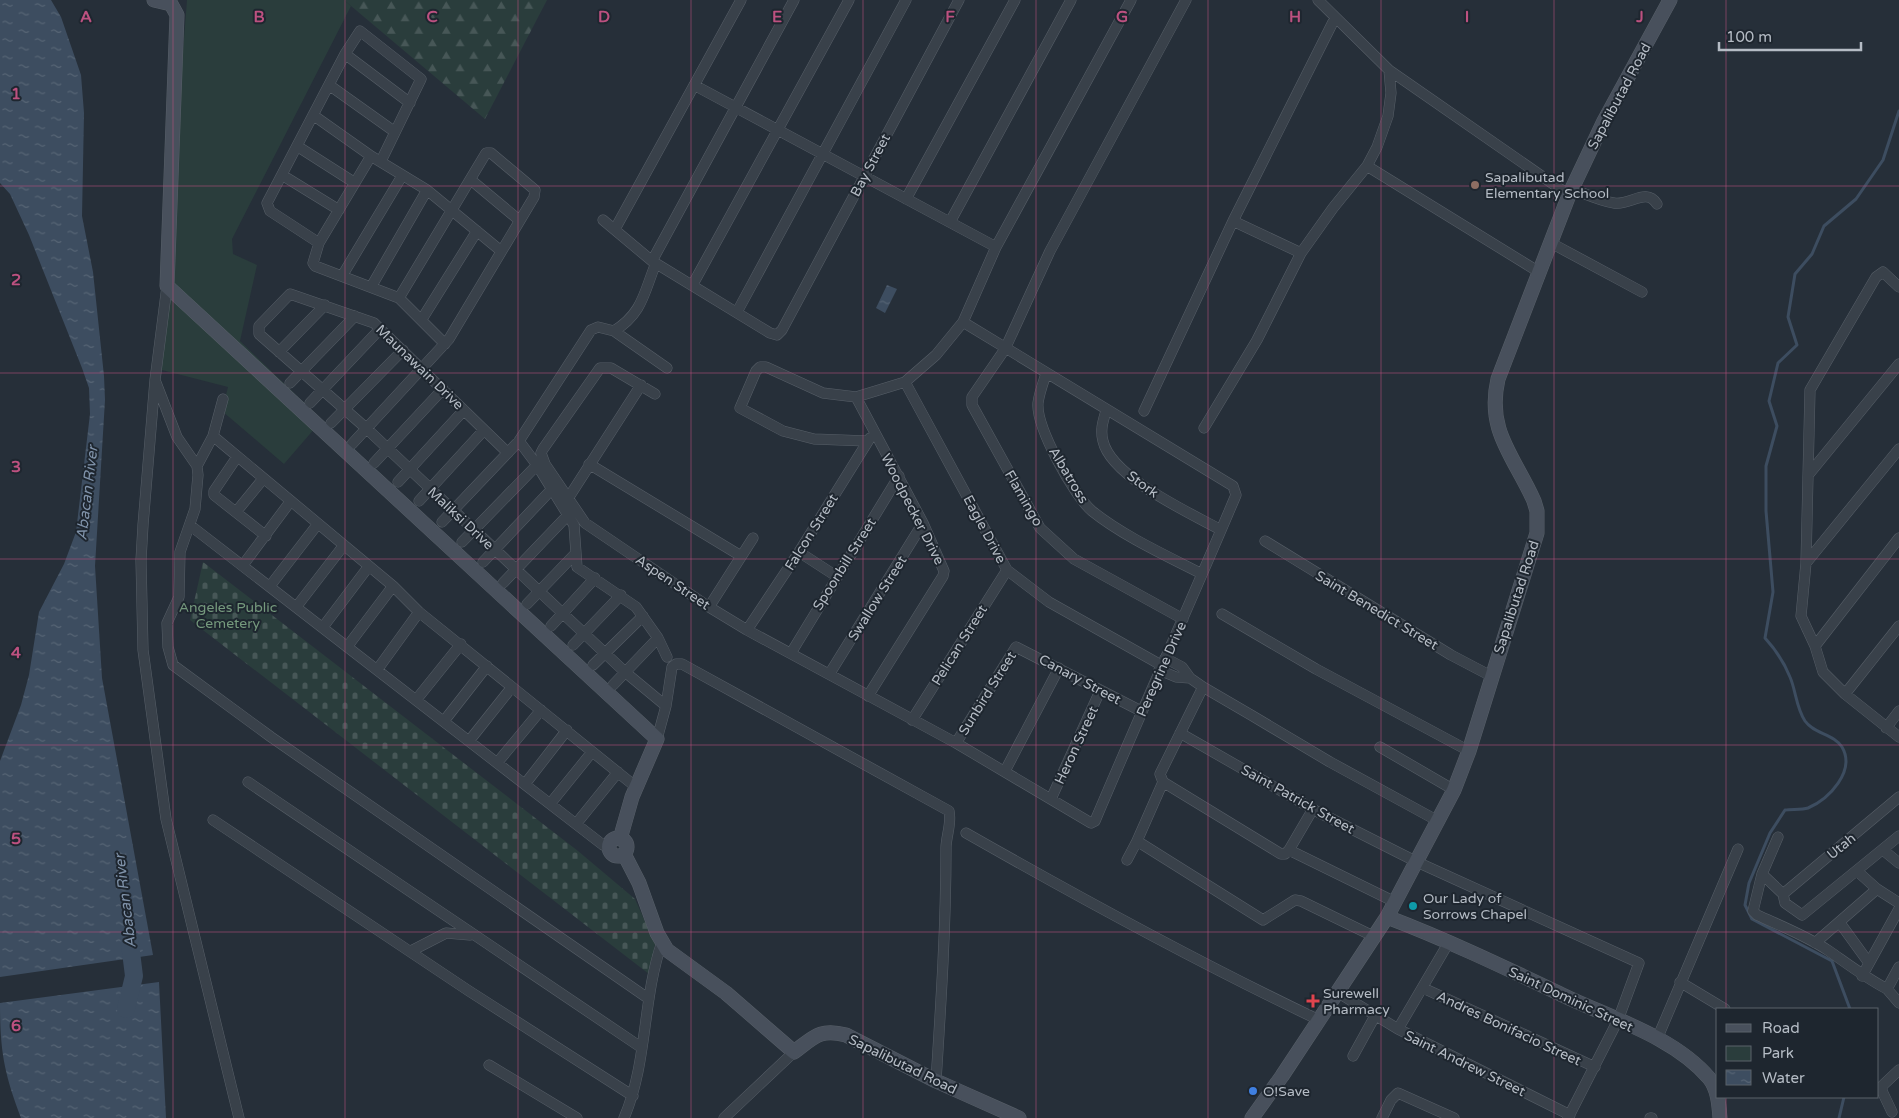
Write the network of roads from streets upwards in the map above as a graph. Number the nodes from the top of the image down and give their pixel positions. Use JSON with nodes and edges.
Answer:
{"nodes":[{"id":1,"x":154,"y":0,"type":"edge"},
{"id":2,"x":741,"y":0,"type":"edge"},
{"id":3,"x":794,"y":0,"type":"edge"},
{"id":4,"x":849,"y":0,"type":"edge"},
{"id":5,"x":906,"y":0,"type":"edge"},
{"id":6,"x":959,"y":0,"type":"edge"},
{"id":7,"x":1015,"y":0,"type":"edge"},
{"id":8,"x":1071,"y":0,"type":"edge"},
{"id":9,"x":1130,"y":0,"type":"edge"},
{"id":10,"x":1186,"y":0,"type":"edge"},
{"id":11,"x":1318,"y":0,"type":"edge"},
{"id":12,"x":1670,"y":0,"type":"edge"},
{"id":13,"x":172,"y":2,"type":"edge"},
{"id":14,"x":1335,"y":18,"type":"junction"},
{"id":15,"x":345,"y":54,"type":"junction"},
{"id":16,"x":1389,"y":70,"type":"junction"},
{"id":17,"x":694,"y":84,"type":"junction"},
{"id":18,"x":329,"y":85,"type":"junction"},
{"id":19,"x":410,"y":103,"type":"junction"},
{"id":20,"x":735,"y":106,"type":"junction"},
{"id":21,"x":313,"y":115,"type":"junction"},
{"id":22,"x":777,"y":129,"type":"junction"},
{"id":23,"x":395,"y":132,"type":"junction"},
{"id":24,"x":297,"y":146,"type":"junction"},
{"id":25,"x":823,"y":154,"type":"junction"},
{"id":26,"x":376,"y":158,"type":"junction"},
{"id":27,"x":1367,"y":166,"type":"junction"},
{"id":28,"x":282,"y":175,"type":"junction"},
{"id":29,"x":402,"y":176,"type":"junction"},
{"id":30,"x":864,"y":176,"type":"junction"},
{"id":31,"x":471,"y":180,"type":"junction"},
{"id":32,"x":355,"y":183,"type":"junction"},
{"id":33,"x":427,"y":190,"type":"junction"},
{"id":34,"x":1571,"y":192,"type":"junction"},
{"id":35,"x":906,"y":199,"type":"junction"},
{"id":36,"x":1657,"y":204,"type":"dead end"},
{"id":37,"x":339,"y":210,"type":"junction"},
{"id":38,"x":452,"y":210,"type":"junction"},
{"id":39,"x":519,"y":220,"type":"junction"},
{"id":40,"x":603,"y":220,"type":"dead end"},
{"id":41,"x":950,"y":222,"type":"junction"},
{"id":42,"x":1233,"y":222,"type":"junction"},
{"id":43,"x":615,"y":229,"type":"junction"},
{"id":44,"x":477,"y":231,"type":"junction"},
{"id":45,"x":319,"y":243,"type":"junction"},
{"id":46,"x":1551,"y":243,"type":"junction"},
{"id":47,"x":996,"y":247,"type":"junction"},
{"id":48,"x":501,"y":251,"type":"junction"},
{"id":49,"x":1301,"y":254,"type":"junction"},
{"id":50,"x":654,"y":262,"type":"junction"},
{"id":51,"x":1539,"y":272,"type":"junction"},
{"id":52,"x":342,"y":276,"type":"junction"},
{"id":53,"x":693,"y":284,"type":"junction"},
{"id":54,"x":166,"y":286,"type":"junction"},
{"id":55,"x":371,"y":287,"type":"junction"},
{"id":56,"x":1899,"y":287,"type":"edge"},
{"id":57,"x":1642,"y":292,"type":"dead end"},
{"id":58,"x":399,"y":298,"type":"junction"},
{"id":59,"x":325,"y":304,"type":"junction"},
{"id":60,"x":737,"y":312,"type":"junction"},
{"id":61,"x":355,"y":316,"type":"junction"},
{"id":62,"x":422,"y":320,"type":"junction"},
{"id":63,"x":962,"y":322,"type":"junction"},
{"id":64,"x":380,"y":329,"type":"junction"},
{"id":65,"x":258,"y":330,"type":"joint"},
{"id":66,"x":614,"y":331,"type":"junction"},
{"id":67,"x":445,"y":344,"type":"junction"},
{"id":68,"x":1005,"y":349,"type":"junction"},
{"id":69,"x":403,"y":350,"type":"junction"},
{"id":70,"x":279,"y":352,"type":"junction"},
{"id":71,"x":1899,"y":364,"type":"edge"},
{"id":72,"x":422,"y":368,"type":"junction"},
{"id":73,"x":667,"y":368,"type":"dead end"},
{"id":74,"x":301,"y":371,"type":"junction"},
{"id":75,"x":1046,"y":374,"type":"junction"},
{"id":76,"x":155,"y":380,"type":"junction"},
{"id":77,"x":905,"y":382,"type":"junction"},
{"id":78,"x":290,"y":383,"type":"dead end"},
{"id":79,"x":641,"y":385,"type":"junction"},
{"id":80,"x":443,"y":389,"type":"junction"},
{"id":81,"x":322,"y":390,"type":"junction"},
{"id":82,"x":655,"y":394,"type":"dead end"},
{"id":83,"x":856,"y":397,"type":"junction"},
{"id":84,"x":223,"y":399,"type":"dead end"},
{"id":85,"x":310,"y":403,"type":"dead end"},
{"id":86,"x":344,"y":409,"type":"junction"},
{"id":87,"x":464,"y":410,"type":"junction"},
{"id":88,"x":1106,"y":411,"type":"junction"},
{"id":89,"x":1144,"y":411,"type":"dead end"},
{"id":90,"x":331,"y":422,"type":"dead end"},
{"id":91,"x":366,"y":428,"type":"junction"},
{"id":92,"x":1204,"y":428,"type":"dead end"},
{"id":93,"x":484,"y":430,"type":"junction"},
{"id":94,"x":874,"y":433,"type":"junction"},
{"id":95,"x":212,"y":436,"type":"junction"},
{"id":96,"x":519,"y":441,"type":"junction"},
{"id":97,"x":867,"y":442,"type":"junction"},
{"id":98,"x":352,"y":444,"type":"dead end"},
{"id":99,"x":388,"y":449,"type":"junction"},
{"id":100,"x":1899,"y":449,"type":"edge"},
{"id":101,"x":508,"y":452,"type":"junction"},
{"id":102,"x":237,"y":457,"type":"junction"},
{"id":103,"x":374,"y":463,"type":"dead end"},
{"id":104,"x":590,"y":464,"type":"junction"},
{"id":105,"x":537,"y":465,"type":"junction"},
{"id":106,"x":197,"y":466,"type":"junction"},
{"id":107,"x":409,"y":470,"type":"junction"},
{"id":108,"x":1809,"y":474,"type":"junction"},
{"id":109,"x":899,"y":476,"type":"junction"},
{"id":110,"x":263,"y":479,"type":"junction"},
{"id":111,"x":398,"y":482,"type":"dead end"},
{"id":112,"x":430,"y":489,"type":"junction"},
{"id":113,"x":552,"y":489,"type":"junction"},
{"id":114,"x":569,"y":497,"type":"junction"},
{"id":115,"x":418,"y":501,"type":"dead end"},
{"id":116,"x":290,"y":502,"type":"junction"},
{"id":117,"x":452,"y":511,"type":"junction"},
{"id":118,"x":236,"y":512,"type":"junction"},
{"id":119,"x":568,"y":515,"type":"junction"},
{"id":120,"x":442,"y":522,"type":"dead end"},
{"id":121,"x":923,"y":522,"type":"junction"},
{"id":122,"x":318,"y":524,"type":"junction"},
{"id":123,"x":191,"y":526,"type":"junction"},
{"id":124,"x":473,"y":530,"type":"junction"},
{"id":125,"x":1221,"y":530,"type":"junction"},
{"id":126,"x":266,"y":536,"type":"junction"},
{"id":127,"x":753,"y":538,"type":"dead end"},
{"id":128,"x":1899,"y":538,"type":"edge"},
{"id":129,"x":462,"y":542,"type":"dead end"},
{"id":130,"x":1265,"y":542,"type":"dead end"},
{"id":131,"x":344,"y":546,"type":"junction"},
{"id":132,"x":494,"y":550,"type":"junction"},
{"id":133,"x":799,"y":552,"type":"junction"},
{"id":134,"x":575,"y":554,"type":"junction"},
{"id":135,"x":741,"y":556,"type":"junction"},
{"id":136,"x":483,"y":562,"type":"dead end"},
{"id":137,"x":1806,"y":563,"type":"junction"},
{"id":138,"x":243,"y":565,"type":"junction"},
{"id":139,"x":369,"y":566,"type":"junction"},
{"id":140,"x":515,"y":570,"type":"junction"},
{"id":141,"x":1007,"y":570,"type":"junction"},
{"id":142,"x":1202,"y":574,"type":"junction"},
{"id":143,"x":836,"y":576,"type":"junction"},
{"id":144,"x":595,"y":578,"type":"junction"},
{"id":145,"x":503,"y":583,"type":"dead end"},
{"id":146,"x":270,"y":586,"type":"junction"},
{"id":147,"x":393,"y":586,"type":"junction"},
{"id":148,"x":538,"y":592,"type":"junction"},
{"id":149,"x":621,"y":594,"type":"junction"},
{"id":150,"x":527,"y":604,"type":"dead end"},
{"id":151,"x":297,"y":606,"type":"junction"},
{"id":152,"x":709,"y":607,"type":"junction"},
{"id":153,"x":420,"y":612,"type":"junction"},
{"id":154,"x":562,"y":614,"type":"junction"},
{"id":155,"x":1222,"y":614,"type":"dead end"},
{"id":156,"x":643,"y":616,"type":"junction"},
{"id":157,"x":1183,"y":619,"type":"junction"},
{"id":158,"x":551,"y":626,"type":"dead end"},
{"id":159,"x":1899,"y":626,"type":"edge"},
{"id":160,"x":323,"y":627,"type":"junction"},
{"id":161,"x":747,"y":630,"type":"junction"},
{"id":162,"x":584,"y":634,"type":"junction"},
{"id":163,"x":658,"y":638,"type":"junction"},
{"id":164,"x":461,"y":644,"type":"junction"},
{"id":165,"x":573,"y":645,"type":"dead end"},
{"id":166,"x":1815,"y":646,"type":"junction"},
{"id":167,"x":347,"y":647,"type":"junction"},
{"id":168,"x":1020,"y":647,"type":"joint"},
{"id":169,"x":605,"y":653,"type":"junction"},
{"id":170,"x":791,"y":653,"type":"junction"},
{"id":171,"x":667,"y":657,"type":"dead end"},
{"id":172,"x":593,"y":664,"type":"dead end"},
{"id":173,"x":1162,"y":664,"type":"junction"},
{"id":174,"x":486,"y":666,"type":"junction"},
{"id":175,"x":1058,"y":668,"type":"junction"},
{"id":176,"x":377,"y":670,"type":"junction"},
{"id":177,"x":625,"y":672,"type":"junction"},
{"id":178,"x":830,"y":673,"type":"junction"},
{"id":179,"x":1491,"y":676,"type":"junction"},
{"id":180,"x":613,"y":685,"type":"dead end"},
{"id":181,"x":512,"y":687,"type":"junction"},
{"id":182,"x":1203,"y":687,"type":"junction"},
{"id":183,"x":1100,"y":691,"type":"junction"},
{"id":184,"x":1845,"y":694,"type":"junction"},
{"id":185,"x":868,"y":696,"type":"junction"},
{"id":186,"x":416,"y":700,"type":"junction"},
{"id":187,"x":666,"y":706,"type":"junction"},
{"id":188,"x":541,"y":710,"type":"junction"},
{"id":189,"x":1142,"y":711,"type":"junction"},
{"id":190,"x":1899,"y":711,"type":"edge"},
{"id":191,"x":912,"y":720,"type":"junction"},
{"id":192,"x":444,"y":721,"type":"junction"},
{"id":193,"x":1886,"y":728,"type":"junction"},
{"id":194,"x":567,"y":730,"type":"junction"},
{"id":195,"x":1180,"y":733,"type":"junction"},
{"id":196,"x":1899,"y":737,"type":"edge"},
{"id":197,"x":656,"y":739,"type":"junction"},
{"id":198,"x":469,"y":741,"type":"junction"},
{"id":199,"x":956,"y":743,"type":"junction"},
{"id":200,"x":1380,"y":747,"type":"dead end"},
{"id":201,"x":1469,"y":751,"type":"junction"},
{"id":202,"x":592,"y":752,"type":"junction"},
{"id":203,"x":497,"y":763,"type":"junction"},
{"id":204,"x":1005,"y":771,"type":"junction"},
{"id":205,"x":618,"y":772,"type":"junction"},
{"id":206,"x":248,"y":782,"type":"dead end"},
{"id":207,"x":1163,"y":782,"type":"junction"},
{"id":208,"x":525,"y":784,"type":"junction"},
{"id":209,"x":636,"y":787,"type":"junction"},
{"id":210,"x":1454,"y":790,"type":"junction"},
{"id":211,"x":1899,"y":797,"type":"edge"},
{"id":212,"x":1051,"y":799,"type":"junction"},
{"id":213,"x":550,"y":804,"type":"junction"},
{"id":214,"x":1313,"y":809,"type":"junction"},
{"id":215,"x":213,"y":820,"type":"dead end"},
{"id":216,"x":1438,"y":821,"type":"junction"},
{"id":217,"x":576,"y":824,"type":"junction"},
{"id":218,"x":966,"y":833,"type":"dead end"},
{"id":219,"x":1778,"y":836,"type":"dead end"},
{"id":220,"x":1899,"y":836,"type":"edge"},
{"id":221,"x":1137,"y":841,"type":"junction"},
{"id":222,"x":615,"y":843,"type":"junction"},
{"id":223,"x":1738,"y":849,"type":"dead end"},
{"id":224,"x":1289,"y":850,"type":"junction"},
{"id":225,"x":1882,"y":850,"type":"junction"},
{"id":226,"x":1126,"y":860,"type":"dead end"},
{"id":227,"x":1417,"y":862,"type":"junction"},
{"id":228,"x":1899,"y":863,"type":"edge"},
{"id":229,"x":1857,"y":871,"type":"junction"},
{"id":230,"x":1762,"y":874,"type":"junction"},
{"id":231,"x":1877,"y":889,"type":"junction"},
{"id":232,"x":1783,"y":894,"type":"junction"},
{"id":233,"x":1395,"y":902,"type":"junction"},
{"id":234,"x":1899,"y":903,"type":"edge"},
{"id":235,"x":1899,"y":909,"type":"edge"},
{"id":236,"x":1387,"y":917,"type":"junction"},
{"id":237,"x":1840,"y":923,"type":"junction"},
{"id":238,"x":475,"y":936,"type":"junction"},
{"id":239,"x":1375,"y":936,"type":"junction"},
{"id":240,"x":662,"y":942,"type":"junction"},
{"id":241,"x":1449,"y":942,"type":"junction"},
{"id":242,"x":1815,"y":943,"type":"junction"},
{"id":243,"x":411,"y":951,"type":"junction"},
{"id":244,"x":1869,"y":963,"type":"junction"},
{"id":245,"x":1899,"y":967,"type":"edge"},
{"id":246,"x":1862,"y":976,"type":"junction"},
{"id":247,"x":1680,"y":982,"type":"junction"},
{"id":248,"x":1423,"y":988,"type":"junction"},
{"id":249,"x":1887,"y":989,"type":"junction"},
{"id":250,"x":1337,"y":992,"type":"junction"},
{"id":251,"x":649,"y":999,"type":"junction"},
{"id":252,"x":1899,"y":1003,"type":"edge"},
{"id":253,"x":1723,"y":1008,"type":"edge"},
{"id":254,"x":1375,"y":1016,"type":"junction"},
{"id":255,"x":1319,"y":1020,"type":"junction"},
{"id":256,"x":1618,"y":1020,"type":"junction"},
{"id":257,"x":1398,"y":1029,"type":"junction"},
{"id":258,"x":1657,"y":1039,"type":"junction"},
{"id":259,"x":642,"y":1048,"type":"junction"},
{"id":260,"x":794,"y":1052,"type":"junction"},
{"id":261,"x":1353,"y":1056,"type":"dead end"},
{"id":262,"x":489,"y":1065,"type":"dead end"},
{"id":263,"x":1595,"y":1067,"type":"junction"},
{"id":264,"x":1899,"y":1070,"type":"edge"},
{"id":265,"x":936,"y":1081,"type":"junction"},
{"id":266,"x":1716,"y":1094,"type":"edge"},
{"id":267,"x":633,"y":1096,"type":"junction"},
{"id":268,"x":1717,"y":1098,"type":"edge"},
{"id":269,"x":1892,"y":1112,"type":"dead end"},
{"id":270,"x":1569,"y":1116,"type":"edge"},
{"id":271,"x":239,"y":1118,"type":"edge"},
{"id":272,"x":577,"y":1118,"type":"edge"},
{"id":273,"x":624,"y":1118,"type":"edge"},
{"id":274,"x":724,"y":1118,"type":"edge"},
{"id":275,"x":1019,"y":1118,"type":"edge"},
{"id":276,"x":1252,"y":1118,"type":"edge"},
{"id":277,"x":1382,"y":1118,"type":"edge"},
{"id":278,"x":1454,"y":1118,"type":"edge"},
{"id":279,"x":1720,"y":1118,"type":"edge"}],
"edges":[{"from":1,"to":13,"type":"street"},
{"from":2,"to":17,"type":"street"},
{"from":3,"to":20,"type":"street"},
{"from":4,"to":22,"type":"street"},
{"from":5,"to":25,"type":"street"},
{"from":6,"to":30,"type":"street","name":"Bay Street"},
{"from":7,"to":35,"type":"street"},
{"from":8,"to":41,"type":"street"},
{"from":9,"to":47,"type":"street"},
{"from":10,"to":68,"type":"street","name":"Flamingo"},
{"from":11,"to":14,"type":"street"},
{"from":12,"to":34,"type":"street","name":"Sapalibutad Road"},
{"from":13,"to":54,"type":"street"},
{"from":14,"to":16,"type":"street"},
{"from":14,"to":42,"type":"street"},
{"from":15,"to":18,"type":"street"},
{"from":15,"to":19,"type":"street"},
{"from":15,"to":19,"type":"street"},
{"from":16,"to":27,"type":"street"},
{"from":16,"to":34,"type":"street"},
{"from":17,"to":20,"type":"street"},
{"from":17,"to":43,"type":"street"},
{"from":18,"to":21,"type":"street"},
{"from":18,"to":23,"type":"street"},
{"from":19,"to":23,"type":"street"},
{"from":20,"to":22,"type":"street"},
{"from":20,"to":50,"type":"street"},
{"from":21,"to":24,"type":"street"},
{"from":21,"to":26,"type":"street"},
{"from":22,"to":25,"type":"street"},
{"from":22,"to":53,"type":"street"},
{"from":23,"to":26,"type":"street"},
{"from":24,"to":28,"type":"street"},
{"from":24,"to":32,"type":"street"},
{"from":25,"to":30,"type":"street"},
{"from":25,"to":60,"type":"street"},
{"from":26,"to":29,"type":"street"},
{"from":26,"to":32,"type":"street"},
{"from":27,"to":49,"type":"street"},
{"from":27,"to":51,"type":"street"},
{"from":28,"to":37,"type":"street"},
{"from":28,"to":45,"type":"street"},
{"from":29,"to":33,"type":"street"},
{"from":29,"to":52,"type":"street"},
{"from":30,"to":35,"type":"street"},
{"from":30,"to":60,"type":"street","name":"Bay Street"},
{"from":31,"to":38,"type":"street"},
{"from":31,"to":39,"type":"street"},
{"from":31,"to":39,"type":"street"},
{"from":32,"to":37,"type":"street"},
{"from":33,"to":38,"type":"street"},
{"from":33,"to":55,"type":"street"},
{"from":34,"to":36,"type":"street"},
{"from":34,"to":46,"type":"street","name":"Sapalibutad Road"},
{"from":35,"to":41,"type":"street"},
{"from":37,"to":45,"type":"street"},
{"from":38,"to":44,"type":"street"},
{"from":38,"to":58,"type":"street"},
{"from":39,"to":48,"type":"street"},
{"from":40,"to":43,"type":"street"},
{"from":41,"to":47,"type":"street"},
{"from":42,"to":49,"type":"street"},
{"from":42,"to":89,"type":"street"},
{"from":43,"to":50,"type":"street"},
{"from":44,"to":48,"type":"street"},
{"from":44,"to":62,"type":"street"},
{"from":45,"to":52,"type":"street"},
{"from":46,"to":51,"type":"street","name":"Sapalibutad Road"},
{"from":46,"to":57,"type":"street"},
{"from":47,"to":63,"type":"street"},
{"from":48,"to":67,"type":"street"},
{"from":49,"to":92,"type":"street"},
{"from":50,"to":53,"type":"street"},
{"from":50,"to":66,"type":"street"},
{"from":51,"to":179,"type":"street","name":"Sapalibutad Road"},
{"from":52,"to":55,"type":"street"},
{"from":53,"to":60,"type":"street"},
{"from":54,"to":76,"type":"street"},
{"from":54,"to":197,"type":"street"},
{"from":55,"to":58,"type":"street"},
{"from":56,"to":108,"type":"street"},
{"from":58,"to":62,"type":"street"},
{"from":59,"to":61,"type":"street","name":"Maunawain Drive"},
{"from":59,"to":65,"type":"street","name":"Maunawain Drive"},
{"from":59,"to":70,"type":"street"},
{"from":61,"to":64,"type":"street","name":"Maunawain Drive"},
{"from":61,"to":74,"type":"street"},
{"from":62,"to":67,"type":"street"},
{"from":63,"to":68,"type":"street","name":"Peregrine Drive"},
{"from":63,"to":77,"type":"street"},
{"from":64,"to":69,"type":"street","name":"Maunawain Drive"},
{"from":64,"to":81,"type":"street"},
{"from":65,"to":70,"type":"street","name":"Maliksi Drive"},
{"from":66,"to":73,"type":"street"},
{"from":66,"to":96,"type":"street"},
{"from":67,"to":72,"type":"street"},
{"from":68,"to":75,"type":"street","name":"Peregrine Drive"},
{"from":68,"to":157,"type":"street","name":"Flamingo"},
{"from":69,"to":72,"type":"street","name":"Maunawain Drive"},
{"from":69,"to":86,"type":"street"},
{"from":70,"to":74,"type":"street","name":"Maliksi Drive"},
{"from":71,"to":108,"type":"street"},
{"from":72,"to":80,"type":"street","name":"Maunawain Drive"},
{"from":72,"to":91,"type":"street"},
{"from":74,"to":78,"type":"street"},
{"from":74,"to":81,"type":"street","name":"Maliksi Drive"},
{"from":75,"to":88,"type":"street","name":"Peregrine Drive"},
{"from":75,"to":142,"type":"street","name":"Albatross"},
{"from":76,"to":106,"type":"street"},
{"from":76,"to":271,"type":"street"},
{"from":77,"to":83,"type":"street"},
{"from":77,"to":141,"type":"street","name":"Eagle Drive"},
{"from":79,"to":82,"type":"street"},
{"from":79,"to":104,"type":"street"},
{"from":79,"to":114,"type":"street","name":"Aspen Street"},
{"from":80,"to":87,"type":"street","name":"Maunawain Drive"},
{"from":80,"to":99,"type":"street"},
{"from":81,"to":85,"type":"street"},
{"from":81,"to":86,"type":"street","name":"Maliksi Drive"},
{"from":83,"to":94,"type":"street","name":"Woodpecker Drive"},
{"from":83,"to":97,"type":"street"},
{"from":84,"to":95,"type":"street"},
{"from":86,"to":90,"type":"street"},
{"from":86,"to":91,"type":"street","name":"Maliksi Drive"},
{"from":87,"to":93,"type":"street","name":"Maunawain Drive"},
{"from":87,"to":107,"type":"street"},
{"from":88,"to":125,"type":"street","name":"Stork"},
{"from":88,"to":125,"type":"street","name":"Peregrine Drive"},
{"from":91,"to":98,"type":"street"},
{"from":91,"to":99,"type":"street","name":"Maliksi Drive"},
{"from":93,"to":101,"type":"street","name":"Maunawain Drive"},
{"from":93,"to":112,"type":"street"},
{"from":94,"to":97,"type":"street","name":"Falcon Street"},
{"from":94,"to":109,"type":"street","name":"Woodpecker Drive"},
{"from":95,"to":102,"type":"street"},
{"from":95,"to":106,"type":"street"},
{"from":96,"to":101,"type":"street"},
{"from":96,"to":105,"type":"street"},
{"from":97,"to":133,"type":"street","name":"Falcon Street"},
{"from":99,"to":103,"type":"street"},
{"from":99,"to":107,"type":"street","name":"Maliksi Drive"},
{"from":100,"to":137,"type":"street"},
{"from":101,"to":117,"type":"street"},
{"from":102,"to":110,"type":"street"},
{"from":102,"to":118,"type":"street"},
{"from":104,"to":114,"type":"street"},
{"from":104,"to":135,"type":"street"},
{"from":105,"to":113,"type":"street"},
{"from":105,"to":124,"type":"street"},
{"from":106,"to":123,"type":"street"},
{"from":107,"to":111,"type":"street"},
{"from":107,"to":112,"type":"street","name":"Maliksi Drive"},
{"from":108,"to":137,"type":"street"},
{"from":109,"to":121,"type":"street","name":"Woodpecker Drive"},
{"from":109,"to":143,"type":"street","name":"Spoonbill Street"},
{"from":110,"to":116,"type":"street"},
{"from":110,"to":118,"type":"street"},
{"from":112,"to":115,"type":"street"},
{"from":112,"to":117,"type":"street","name":"Maliksi Drive"},
{"from":113,"to":119,"type":"street"},
{"from":113,"to":132,"type":"street"},
{"from":114,"to":152,"type":"street","name":"Aspen Street"},
{"from":116,"to":122,"type":"street"},
{"from":116,"to":126,"type":"street"},
{"from":117,"to":120,"type":"street"},
{"from":117,"to":124,"type":"street","name":"Maliksi Drive"},
{"from":118,"to":126,"type":"street"},
{"from":119,"to":134,"type":"street"},
{"from":119,"to":140,"type":"street"},
{"from":121,"to":178,"type":"street","name":"Swallow Street"},
{"from":121,"to":185,"type":"street","name":"Woodpecker Drive"},
{"from":122,"to":131,"type":"street"},
{"from":122,"to":146,"type":"street"},
{"from":123,"to":138,"type":"street"},
{"from":123,"to":251,"type":"street"},
{"from":124,"to":129,"type":"street"},
{"from":124,"to":132,"type":"street","name":"Maliksi Drive"},
{"from":125,"to":142,"type":"street","name":"Peregrine Drive"},
{"from":126,"to":138,"type":"street"},
{"from":127,"to":135,"type":"street"},
{"from":128,"to":166,"type":"street"},
{"from":130,"to":179,"type":"street","name":"Saint Benedict Street"},
{"from":131,"to":139,"type":"street"},
{"from":131,"to":151,"type":"street"},
{"from":132,"to":136,"type":"street"},
{"from":132,"to":140,"type":"street","name":"Maliksi Drive"},
{"from":133,"to":143,"type":"street"},
{"from":133,"to":161,"type":"street","name":"Falcon Street"},
{"from":134,"to":144,"type":"street"},
{"from":134,"to":148,"type":"street"},
{"from":135,"to":152,"type":"street"},
{"from":137,"to":166,"type":"street"},
{"from":138,"to":146,"type":"street"},
{"from":139,"to":147,"type":"street"},
{"from":139,"to":160,"type":"street"},
{"from":140,"to":145,"type":"street"},
{"from":140,"to":148,"type":"street","name":"Maliksi Drive"},
{"from":141,"to":173,"type":"street","name":"Eagle Drive"},
{"from":141,"to":191,"type":"street","name":"Pelican Street"},
{"from":142,"to":157,"type":"street","name":"Peregrine Drive"},
{"from":143,"to":170,"type":"street","name":"Spoonbill Street"},
{"from":144,"to":149,"type":"street"},
{"from":144,"to":154,"type":"street"},
{"from":146,"to":151,"type":"street"},
{"from":147,"to":153,"type":"street"},
{"from":147,"to":167,"type":"street"},
{"from":148,"to":150,"type":"street"},
{"from":148,"to":154,"type":"street","name":"Maliksi Drive"},
{"from":149,"to":156,"type":"street"},
{"from":149,"to":162,"type":"street"},
{"from":151,"to":160,"type":"street"},
{"from":152,"to":161,"type":"street","name":"Aspen Street"},
{"from":153,"to":164,"type":"street"},
{"from":153,"to":176,"type":"street"},
{"from":154,"to":158,"type":"street"},
{"from":154,"to":162,"type":"street","name":"Maliksi Drive"},
{"from":155,"to":201,"type":"street"},
{"from":156,"to":163,"type":"street"},
{"from":156,"to":169,"type":"street"},
{"from":157,"to":173,"type":"street","name":"Peregrine Drive"},
{"from":159,"to":184,"type":"street"},
{"from":160,"to":167,"type":"street"},
{"from":161,"to":170,"type":"street","name":"Aspen Street"},
{"from":162,"to":165,"type":"street"},
{"from":162,"to":169,"type":"street","name":"Maliksi Drive"},
{"from":163,"to":171,"type":"street"},
{"from":163,"to":177,"type":"street"},
{"from":164,"to":174,"type":"street"},
{"from":164,"to":186,"type":"street"},
{"from":166,"to":184,"type":"street"},
{"from":167,"to":176,"type":"street"},
{"from":168,"to":175,"type":"street","name":"Canary Street"},
{"from":168,"to":199,"type":"street","name":"Sunbird Street"},
{"from":169,"to":172,"type":"street"},
{"from":169,"to":177,"type":"street","name":"Maliksi Drive"},
{"from":170,"to":178,"type":"street","name":"Peregrine Drive"},
{"from":173,"to":182,"type":"street","name":"Eagle Drive"},
{"from":173,"to":189,"type":"street","name":"Peregrine Drive"},
{"from":174,"to":181,"type":"street"},
{"from":174,"to":192,"type":"street"},
{"from":175,"to":183,"type":"street","name":"Canary Street"},
{"from":175,"to":204,"type":"street"},
{"from":176,"to":186,"type":"street"},
{"from":177,"to":180,"type":"street"},
{"from":177,"to":187,"type":"street","name":"Maliksi Drive"},
{"from":178,"to":185,"type":"street","name":"Peregrine Drive"},
{"from":179,"to":201,"type":"street","name":"Sapalibutad Road"},
{"from":181,"to":188,"type":"street"},
{"from":181,"to":198,"type":"street"},
{"from":182,"to":195,"type":"street"},
{"from":182,"to":216,"type":"street"},
{"from":183,"to":189,"type":"street","name":"Canary Street"},
{"from":183,"to":212,"type":"street","name":"Heron Street"},
{"from":184,"to":193,"type":"street"},
{"from":185,"to":191,"type":"street","name":"Peregrine Drive"},
{"from":186,"to":192,"type":"street"},
{"from":187,"to":197,"type":"street"},
{"from":187,"to":265,"type":"street"},
{"from":188,"to":194,"type":"street"},
{"from":188,"to":203,"type":"street"},
{"from":189,"to":212,"type":"street","name":"Peregrine Drive"},
{"from":190,"to":193,"type":"street"},
{"from":191,"to":199,"type":"street","name":"Peregrine Drive"},
{"from":192,"to":198,"type":"street"},
{"from":193,"to":196,"type":"street"},
{"from":194,"to":202,"type":"street"},
{"from":194,"to":208,"type":"street"},
{"from":195,"to":207,"type":"street"},
{"from":195,"to":214,"type":"street","name":"Saint Patrick Street"},
{"from":197,"to":209,"type":"street"},
{"from":198,"to":203,"type":"street"},
{"from":199,"to":204,"type":"street","name":"Peregrine Drive"},
{"from":200,"to":210,"type":"street"},
{"from":201,"to":210,"type":"street","name":"Sapalibutad Road"},
{"from":202,"to":205,"type":"street"},
{"from":202,"to":213,"type":"street"},
{"from":203,"to":208,"type":"street"},
{"from":204,"to":212,"type":"street","name":"Peregrine Drive"},
{"from":205,"to":209,"type":"street"},
{"from":205,"to":217,"type":"street"},
{"from":206,"to":238,"type":"street"},
{"from":207,"to":221,"type":"street"},
{"from":207,"to":224,"type":"street"},
{"from":208,"to":213,"type":"street"},
{"from":209,"to":222,"type":"street"},
{"from":210,"to":216,"type":"street","name":"Sapalibutad Road"},
{"from":211,"to":232,"type":"street","name":"Utah"},
{"from":213,"to":217,"type":"street"},
{"from":214,"to":224,"type":"street"},
{"from":214,"to":227,"type":"street","name":"Saint Patrick Street"},
{"from":215,"to":243,"type":"street"},
{"from":216,"to":227,"type":"street","name":"Sapalibutad Road"},
{"from":217,"to":222,"type":"street"},
{"from":218,"to":255,"type":"street"},
{"from":219,"to":230,"type":"street"},
{"from":220,"to":225,"type":"street"},
{"from":221,"to":226,"type":"street"},
{"from":221,"to":239,"type":"street"},
{"from":222,"to":240,"type":"street"},
{"from":223,"to":247,"type":"street"},
{"from":224,"to":233,"type":"street"},
{"from":225,"to":228,"type":"street"},
{"from":225,"to":229,"type":"street"},
{"from":227,"to":233,"type":"street","name":"Sapalibutad Road"},
{"from":227,"to":256,"type":"street","name":"Saint Patrick Street"},
{"from":229,"to":231,"type":"street"},
{"from":229,"to":232,"type":"street"},
{"from":230,"to":232,"type":"street"},
{"from":230,"to":242,"type":"street"},
{"from":231,"to":234,"type":"street"},
{"from":231,"to":237,"type":"street"},
{"from":233,"to":236,"type":"street","name":"Sapalibutad Road"},
{"from":235,"to":244,"type":"street"},
{"from":236,"to":239,"type":"street","name":"Sapalibutad Road"},
{"from":236,"to":241,"type":"street","name":"Saint Dominic Street"},
{"from":237,"to":242,"type":"street"},
{"from":237,"to":244,"type":"street"},
{"from":238,"to":243,"type":"street"},
{"from":238,"to":259,"type":"street"},
{"from":239,"to":250,"type":"street","name":"Sapalibutad Road"},
{"from":240,"to":251,"type":"street"},
{"from":240,"to":260,"type":"street"},
{"from":241,"to":248,"type":"street"},
{"from":241,"to":256,"type":"street","name":"Saint Dominic Street"},
{"from":242,"to":246,"type":"street"},
{"from":243,"to":267,"type":"street"},
{"from":244,"to":246,"type":"street"},
{"from":245,"to":249,"type":"street"},
{"from":246,"to":249,"type":"street"},
{"from":247,"to":253,"type":"street"},
{"from":247,"to":258,"type":"street"},
{"from":248,"to":257,"type":"street"},
{"from":248,"to":263,"type":"street","name":"Andres Bonifacio Street"},
{"from":249,"to":252,"type":"street"},
{"from":250,"to":254,"type":"street","name":"Saint Andrew Street"},
{"from":250,"to":255,"type":"street","name":"Sapalibutad Road"},
{"from":251,"to":259,"type":"street"},
{"from":254,"to":257,"type":"street","name":"Saint Andrew Street"},
{"from":254,"to":261,"type":"street"},
{"from":255,"to":276,"type":"street","name":"Sapalibutad Road"},
{"from":256,"to":258,"type":"street","name":"Saint Dominic Street"},
{"from":256,"to":263,"type":"street"},
{"from":257,"to":270,"type":"street","name":"Saint Andrew Street"},
{"from":258,"to":266,"type":"street","name":"Saint Dominic Street"},
{"from":259,"to":267,"type":"street"},
{"from":260,"to":265,"type":"street","name":"Sapalibutad Road"},
{"from":260,"to":274,"type":"street","name":"Sapalibutad Road"},
{"from":262,"to":272,"type":"street"},
{"from":263,"to":270,"type":"street"},
{"from":264,"to":269,"type":"street"},
{"from":265,"to":275,"type":"street","name":"Sapalibutad Road"},
{"from":267,"to":273,"type":"street"},
{"from":268,"to":279,"type":"street","name":"Saint Dominic Street"},
{"from":277,"to":278,"type":"street"}]}
